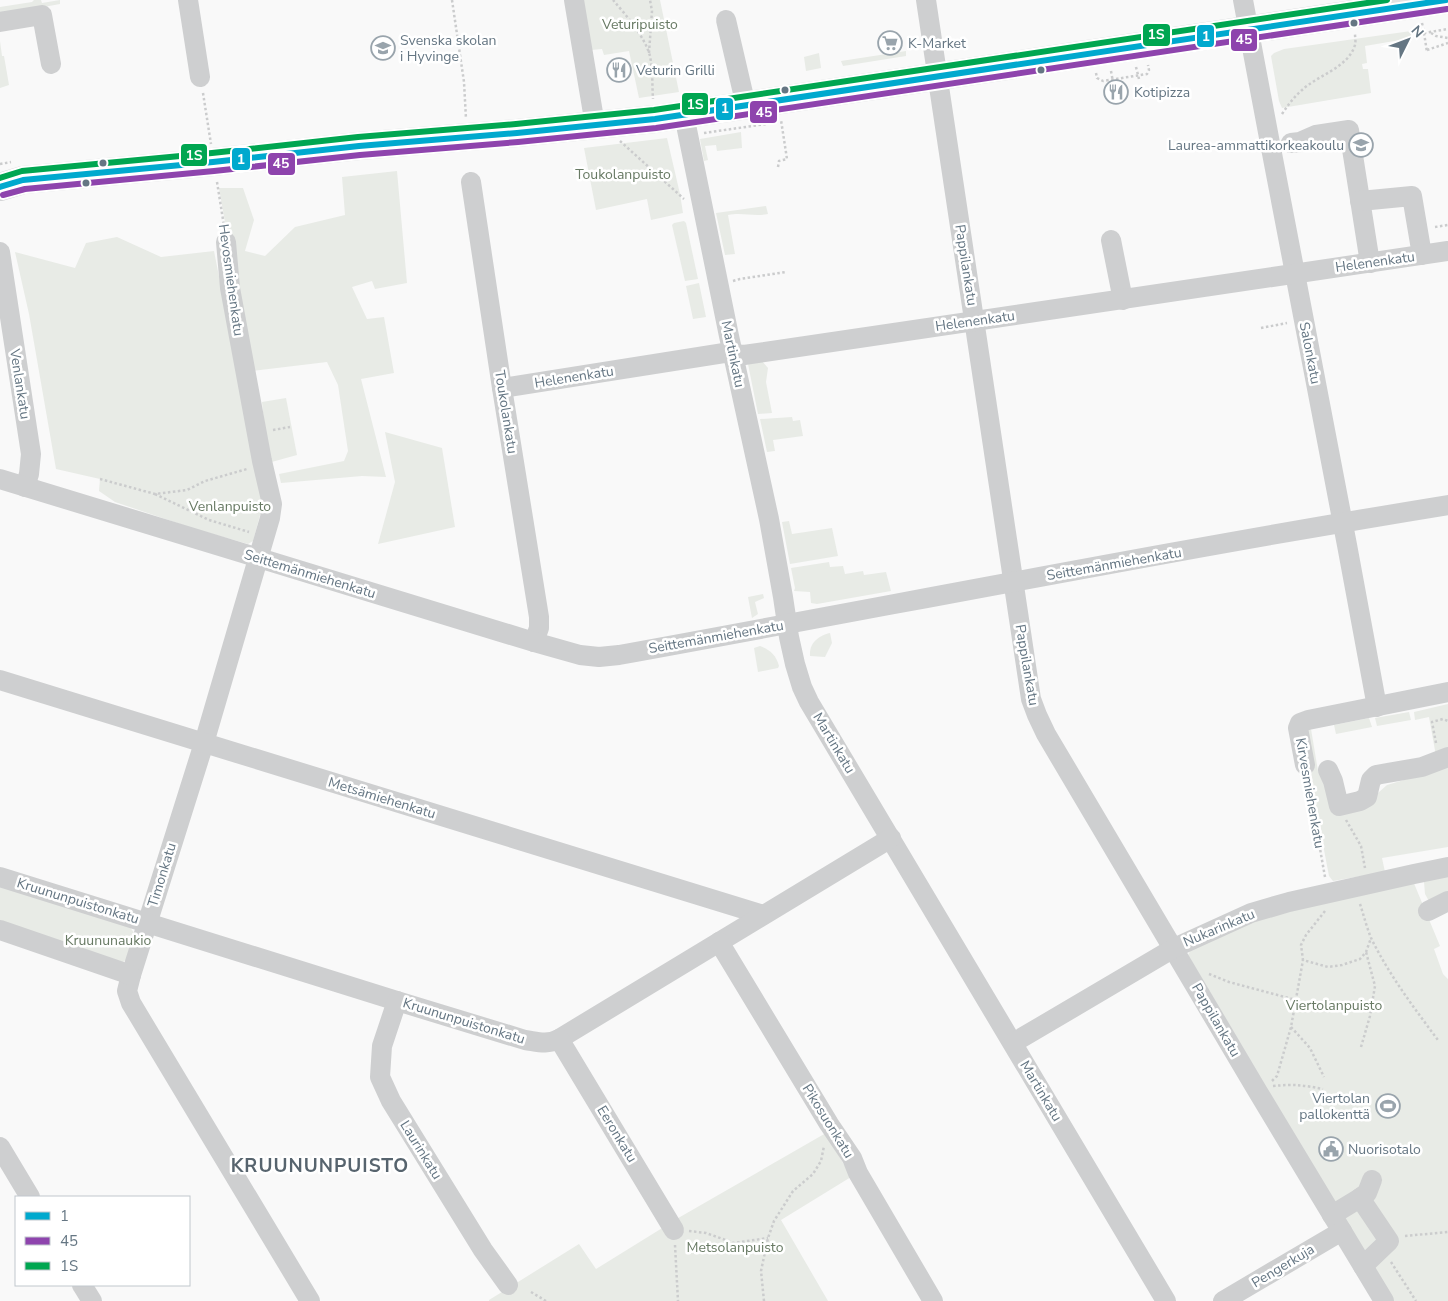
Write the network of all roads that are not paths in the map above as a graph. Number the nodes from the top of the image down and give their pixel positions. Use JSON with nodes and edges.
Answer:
{"nodes":[{"id":1,"x":188,"y":0,"type":"edge"},
{"id":2,"x":574,"y":0,"type":"edge"},
{"id":3,"x":926,"y":0,"type":"edge"},
{"id":4,"x":1243,"y":0,"type":"edge"},
{"id":5,"x":1446,"y":0,"type":"edge"},
{"id":6,"x":726,"y":20,"type":"dead end"},
{"id":7,"x":0,"y":22,"type":"edge"},
{"id":8,"x":1248,"y":30,"type":"junction"},
{"id":9,"x":51,"y":64,"type":"dead end"},
{"id":10,"x":200,"y":77,"type":"road end"},
{"id":11,"x":937,"y":77,"type":"junction"},
{"id":12,"x":746,"y":106,"type":"junction"},
{"id":13,"x":684,"y":115,"type":"junction"},
{"id":14,"x":595,"y":125,"type":"junction"},
{"id":15,"x":1291,"y":144,"type":"dead end"},
{"id":16,"x":12,"y":178,"type":"edge"},
{"id":17,"x":471,"y":182,"type":"dead end"},
{"id":18,"x":0,"y":187,"type":"edge"},
{"id":19,"x":1360,"y":201,"type":"junction"},
{"id":20,"x":1111,"y":240,"type":"dead end"},
{"id":21,"x":226,"y":242,"type":"road end"},
{"id":22,"x":1448,"y":251,"type":"edge"},
{"id":23,"x":0,"y":252,"type":"edge"},
{"id":24,"x":1422,"y":255,"type":"junction"},
{"id":25,"x":1370,"y":263,"type":"junction"},
{"id":26,"x":1295,"y":274,"type":"junction"},
{"id":27,"x":1123,"y":300,"type":"junction"},
{"id":28,"x":975,"y":322,"type":"junction"},
{"id":29,"x":733,"y":354,"type":"junction"},
{"id":30,"x":502,"y":388,"type":"junction"},
{"id":31,"x":0,"y":479,"type":"edge"},
{"id":32,"x":25,"y":486,"type":"junction"},
{"id":33,"x":1448,"y":505,"type":"edge"},
{"id":34,"x":1343,"y":523,"type":"junction"},
{"id":35,"x":259,"y":558,"type":"junction"},
{"id":36,"x":1013,"y":582,"type":"junction"},
{"id":37,"x":787,"y":624,"type":"junction"},
{"id":38,"x":534,"y":642,"type":"junction"},
{"id":39,"x":0,"y":680,"type":"edge"},
{"id":40,"x":1448,"y":692,"type":"edge"},
{"id":41,"x":1377,"y":707,"type":"junction"},
{"id":42,"x":204,"y":743,"type":"junction"},
{"id":43,"x":1444,"y":759,"type":"edge"},
{"id":44,"x":1305,"y":765,"type":"road end"},
{"id":45,"x":1328,"y":770,"type":"dead end"},
{"id":46,"x":891,"y":838,"type":"junction"},
{"id":47,"x":1448,"y":867,"type":"edge"},
{"id":48,"x":0,"y":877,"type":"edge"},
{"id":49,"x":1448,"y":901,"type":"edge"},
{"id":50,"x":1428,"y":911,"type":"dead end"},
{"id":51,"x":764,"y":915,"type":"junction"},
{"id":52,"x":147,"y":923,"type":"junction"},
{"id":53,"x":0,"y":930,"type":"edge"},
{"id":54,"x":720,"y":942,"type":"junction"},
{"id":55,"x":1174,"y":948,"type":"junction"},
{"id":56,"x":130,"y":975,"type":"junction"},
{"id":57,"x":397,"y":1001,"type":"junction"},
{"id":58,"x":560,"y":1038,"type":"junction"},
{"id":59,"x":1012,"y":1043,"type":"junction"},
{"id":60,"x":0,"y":1147,"type":"edge"},
{"id":61,"x":1372,"y":1180,"type":"dead end"},
{"id":62,"x":29,"y":1196,"type":"edge"},
{"id":63,"x":1360,"y":1198,"type":"junction"},
{"id":64,"x":1337,"y":1223,"type":"junction"},
{"id":65,"x":674,"y":1230,"type":"road end"},
{"id":66,"x":1364,"y":1266,"type":"junction"},
{"id":67,"x":508,"y":1285,"type":"dead end"},
{"id":68,"x":83,"y":1286,"type":"edge"},
{"id":69,"x":92,"y":1301,"type":"edge"},
{"id":70,"x":310,"y":1301,"type":"edge"},
{"id":71,"x":934,"y":1301,"type":"edge"},
{"id":72,"x":1166,"y":1301,"type":"edge"},
{"id":73,"x":1223,"y":1301,"type":"edge"},
{"id":74,"x":1384,"y":1301,"type":"edge"}],
"edges":[{"from":1,"to":10,"type":"street"},
{"from":2,"to":14,"type":"street"},
{"from":3,"to":11,"type":"street","name":"Pappilankatu"},
{"from":4,"to":8,"type":"street","name":"Salonkatu"},
{"from":5,"to":8,"type":"main road"},
{"from":6,"to":12,"type":"street"},
{"from":7,"to":9,"type":"street"},
{"from":8,"to":11,"type":"main road"},
{"from":8,"to":26,"type":"street","name":"Salonkatu"},
{"from":11,"to":12,"type":"main road"},
{"from":11,"to":28,"type":"street","name":"Pappilankatu"},
{"from":12,"to":13,"type":"main road"},
{"from":13,"to":14,"type":"main road"},
{"from":13,"to":29,"type":"street","name":"Martinkatu"},
{"from":14,"to":16,"type":"main road"},
{"from":15,"to":19,"type":"street"},
{"from":16,"to":18,"type":"main road"},
{"from":17,"to":30,"type":"street","name":"Toukolankatu"},
{"from":19,"to":24,"type":"street"},
{"from":19,"to":25,"type":"street"},
{"from":20,"to":27,"type":"street"},
{"from":21,"to":35,"type":"street","name":"Hevosmiehenkatu"},
{"from":22,"to":24,"type":"street","name":"Helenenkatu"},
{"from":23,"to":32,"type":"street","name":"Venlankatu"},
{"from":24,"to":25,"type":"street","name":"Helenenkatu"},
{"from":25,"to":26,"type":"street","name":"Helenenkatu"},
{"from":26,"to":27,"type":"street","name":"Helenenkatu"},
{"from":26,"to":34,"type":"street","name":"Salonkatu"},
{"from":27,"to":28,"type":"street","name":"Helenenkatu"},
{"from":28,"to":29,"type":"street","name":"Helenenkatu"},
{"from":28,"to":36,"type":"street","name":"Pappilankatu"},
{"from":29,"to":30,"type":"street","name":"Helenenkatu"},
{"from":29,"to":37,"type":"street","name":"Martinkatu"},
{"from":30,"to":38,"type":"street","name":"Toukolankatu"},
{"from":31,"to":32,"type":"street","name":"Seittemänmiehenkatu"},
{"from":32,"to":35,"type":"street","name":"Seittemänmiehenkatu"},
{"from":33,"to":34,"type":"street","name":"Seittemänmiehenkatu"},
{"from":34,"to":36,"type":"street","name":"Seittemänmiehenkatu"},
{"from":34,"to":41,"type":"street","name":"Salonkatu"},
{"from":35,"to":38,"type":"street","name":"Seittemänmiehenkatu"},
{"from":35,"to":42,"type":"street","name":"Timonkatu"},
{"from":36,"to":37,"type":"street","name":"Seittemänmiehenkatu"},
{"from":36,"to":55,"type":"street","name":"Pappilankatu"},
{"from":37,"to":38,"type":"street","name":"Seittemänmiehenkatu"},
{"from":37,"to":46,"type":"street","name":"Martinkatu"},
{"from":39,"to":42,"type":"street","name":"Metsämiehenkatu"},
{"from":40,"to":41,"type":"street","name":"Kirvesmiehenkatu"},
{"from":41,"to":44,"type":"street","name":"Kirvesmiehenkatu"},
{"from":42,"to":51,"type":"street","name":"Metsämiehenkatu"},
{"from":42,"to":52,"type":"street","name":"Timonkatu"},
{"from":43,"to":45,"type":"street"},
{"from":46,"to":51,"type":"street","name":"Kruununpuistonkatu"},
{"from":46,"to":59,"type":"street","name":"Martinkatu"},
{"from":47,"to":55,"type":"street","name":"Nukarinkatu"},
{"from":48,"to":52,"type":"street","name":"Kruununpuistonkatu"},
{"from":49,"to":50,"type":"street"},
{"from":51,"to":54,"type":"street","name":"Kruununpuistonkatu"},
{"from":52,"to":56,"type":"street","name":"Timonkatu"},
{"from":52,"to":57,"type":"street","name":"Kruununpuistonkatu"},
{"from":53,"to":56,"type":"street"},
{"from":54,"to":58,"type":"street","name":"Kruununpuistonkatu"},
{"from":54,"to":71,"type":"street","name":"Pikosuonkatu"},
{"from":55,"to":59,"type":"street","name":"Nukarinkatu"},
{"from":55,"to":64,"type":"street","name":"Pappilankatu"},
{"from":56,"to":70,"type":"street","name":"Timonkatu"},
{"from":57,"to":58,"type":"street","name":"Kruununpuistonkatu"},
{"from":57,"to":67,"type":"street","name":"Laurinkatu"},
{"from":58,"to":65,"type":"street","name":"Eeronkatu"},
{"from":59,"to":72,"type":"street","name":"Martinkatu"},
{"from":60,"to":62,"type":"street"},
{"from":61,"to":63,"type":"street"},
{"from":63,"to":64,"type":"street","name":"Pengerkuja"},
{"from":63,"to":66,"type":"street"},
{"from":64,"to":66,"type":"street","name":"Pappilankatu"},
{"from":64,"to":73,"type":"street","name":"Pengerkuja"},
{"from":66,"to":74,"type":"street","name":"Pappilankatu"},
{"from":68,"to":69,"type":"street"}]}
